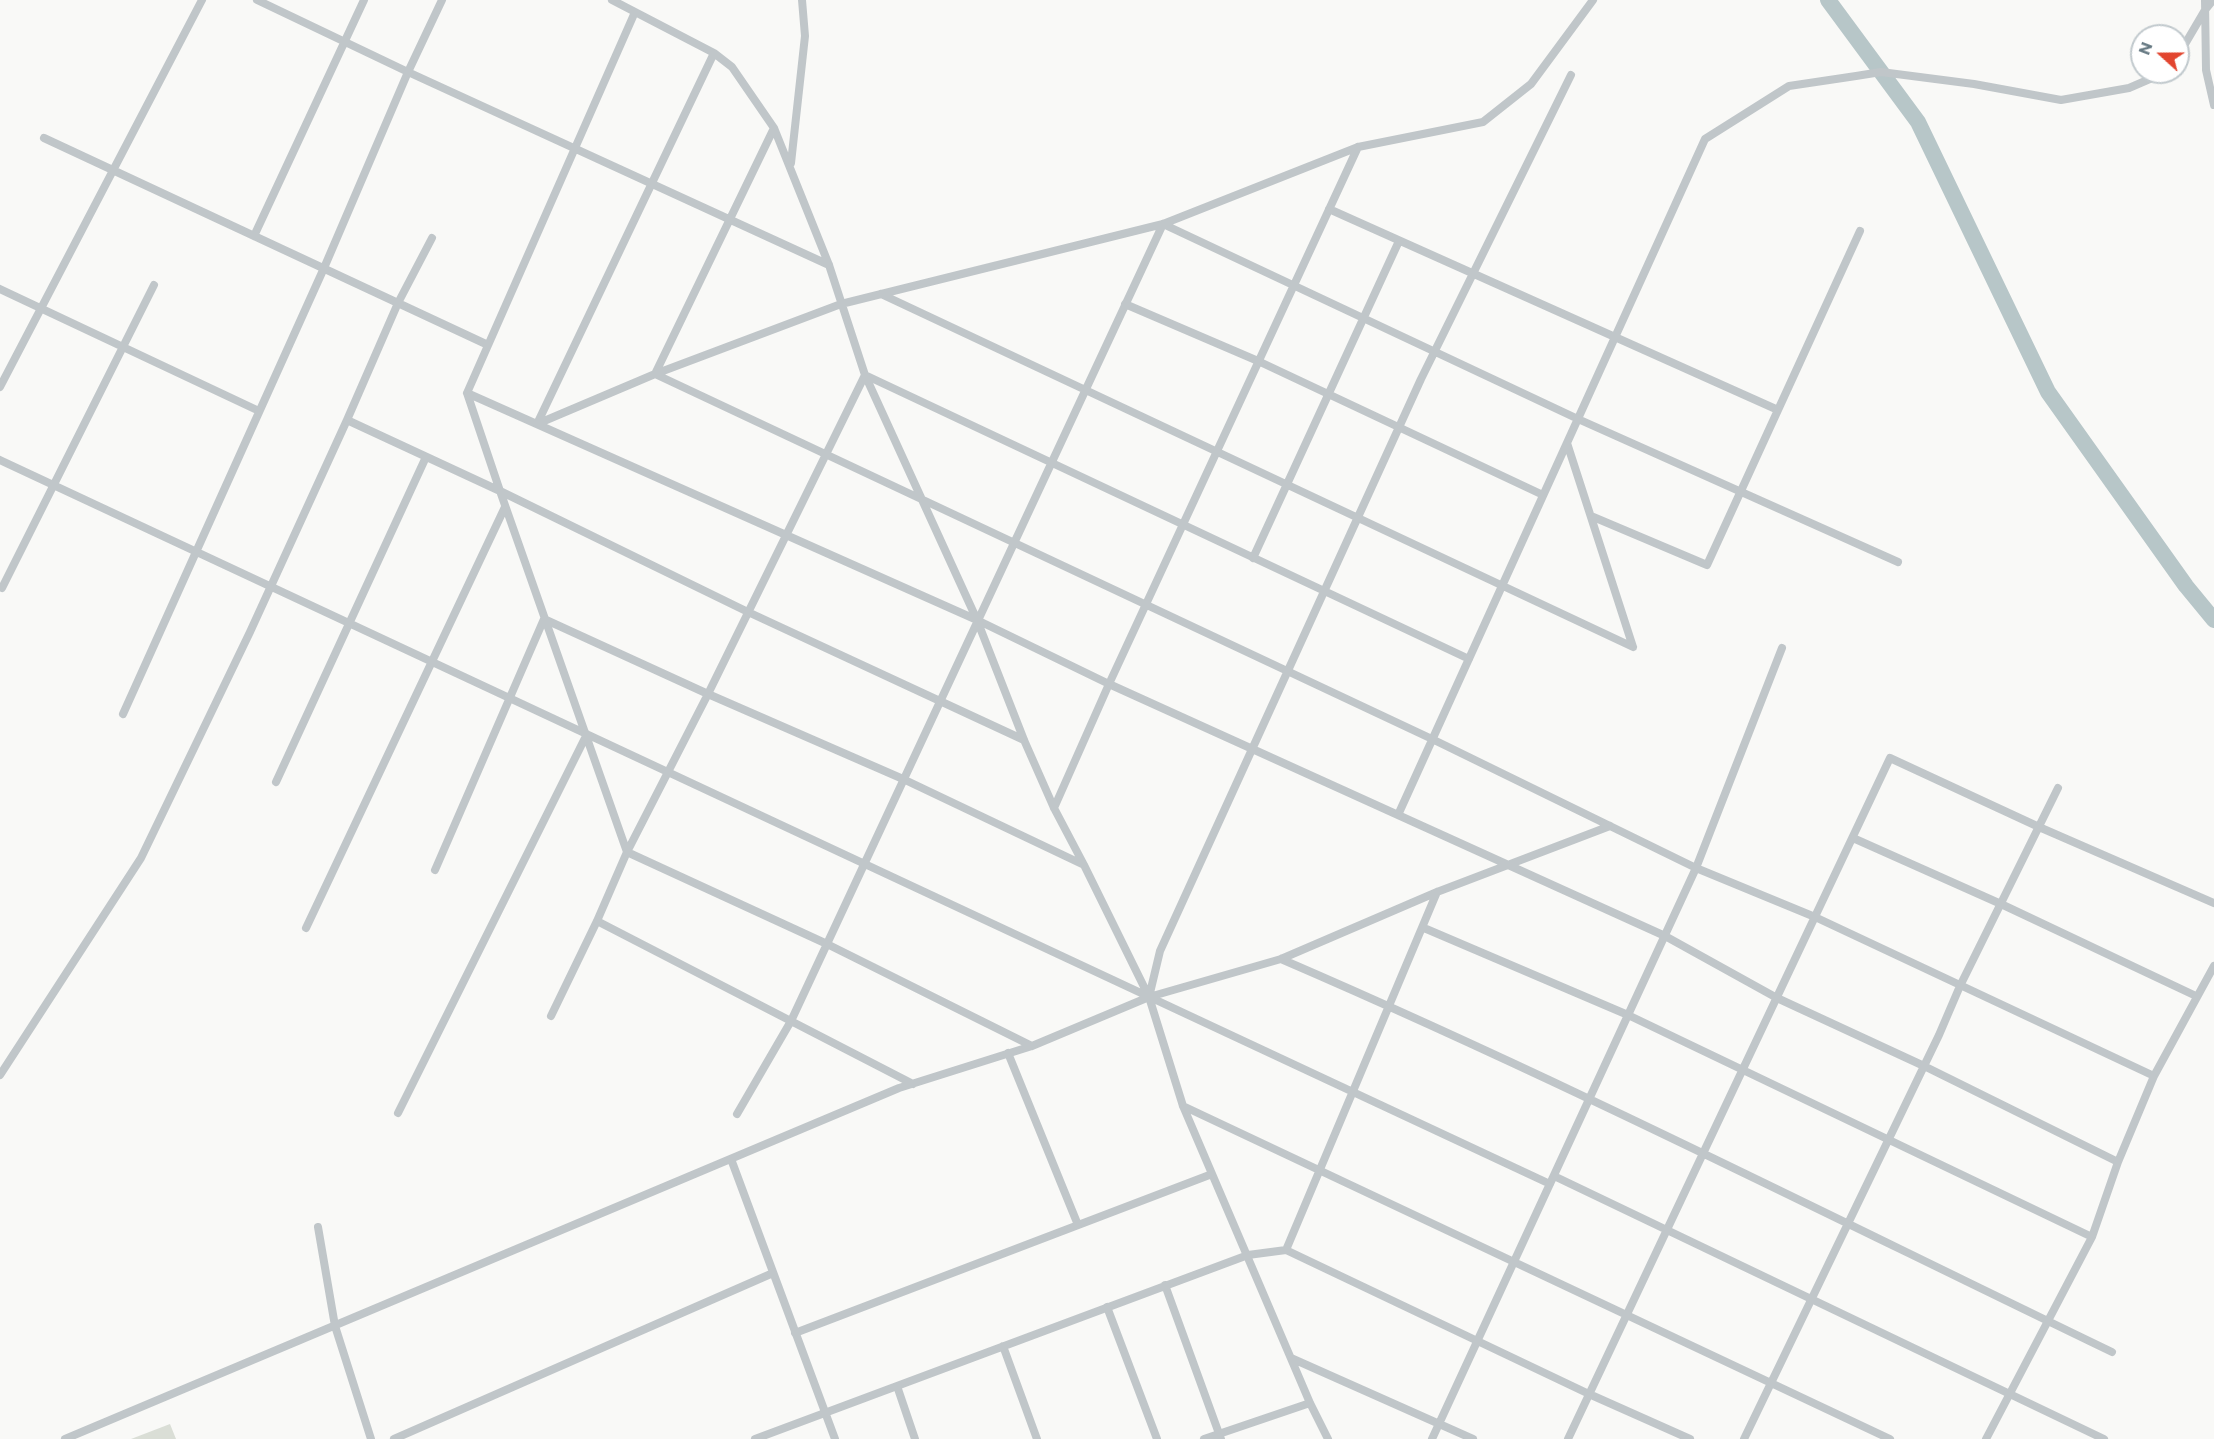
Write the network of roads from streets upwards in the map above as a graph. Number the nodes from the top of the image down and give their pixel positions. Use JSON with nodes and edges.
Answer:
{"nodes":[{"id":1,"x":202,"y":0,"type":"edge"},
{"id":2,"x":256,"y":0,"type":"edge"},
{"id":3,"x":364,"y":0,"type":"edge"},
{"id":4,"x":442,"y":0,"type":"edge"},
{"id":5,"x":612,"y":0,"type":"edge"},
{"id":6,"x":802,"y":0,"type":"edge"},
{"id":7,"x":1593,"y":0,"type":"edge"},
{"id":8,"x":2205,"y":0,"type":"edge"},
{"id":9,"x":2213,"y":0,"type":"edge"},
{"id":10,"x":2205,"y":10,"type":"junction"},
{"id":11,"x":635,"y":12,"type":"junction"},
{"id":12,"x":2190,"y":36,"type":"edge"},
{"id":13,"x":345,"y":42,"type":"junction"},
{"id":14,"x":714,"y":53,"type":"junction"},
{"id":15,"x":408,"y":72,"type":"junction"},
{"id":16,"x":1571,"y":75,"type":"dead end"},
{"id":17,"x":2138,"y":84,"type":"edge"},
{"id":18,"x":2214,"y":105,"type":"edge"},
{"id":19,"x":774,"y":128,"type":"junction"},
{"id":20,"x":44,"y":138,"type":"dead end"},
{"id":21,"x":1358,"y":147,"type":"junction"},
{"id":22,"x":575,"y":149,"type":"junction"},
{"id":23,"x":790,"y":165,"type":"junction"},
{"id":24,"x":113,"y":170,"type":"junction"},
{"id":25,"x":651,"y":184,"type":"junction"},
{"id":26,"x":1329,"y":209,"type":"junction"},
{"id":27,"x":729,"y":220,"type":"junction"},
{"id":28,"x":1163,"y":224,"type":"junction"},
{"id":29,"x":1860,"y":231,"type":"dead end"},
{"id":30,"x":254,"y":236,"type":"junction"},
{"id":31,"x":432,"y":238,"type":"dead end"},
{"id":32,"x":1399,"y":240,"type":"junction"},
{"id":33,"x":830,"y":265,"type":"junction"},
{"id":34,"x":324,"y":268,"type":"junction"},
{"id":35,"x":1473,"y":274,"type":"junction"},
{"id":36,"x":154,"y":285,"type":"dead end"},
{"id":37,"x":1293,"y":285,"type":"junction"},
{"id":38,"x":0,"y":289,"type":"edge"},
{"id":39,"x":881,"y":294,"type":"junction"},
{"id":40,"x":398,"y":303,"type":"junction"},
{"id":41,"x":841,"y":304,"type":"junction"},
{"id":42,"x":1125,"y":304,"type":"junction"},
{"id":43,"x":41,"y":309,"type":"junction"},
{"id":44,"x":1363,"y":318,"type":"junction"},
{"id":45,"x":1615,"y":337,"type":"junction"},
{"id":46,"x":488,"y":345,"type":"junction"},
{"id":47,"x":123,"y":347,"type":"junction"},
{"id":48,"x":1434,"y":351,"type":"junction"},
{"id":49,"x":1258,"y":361,"type":"junction"},
{"id":50,"x":655,"y":374,"type":"junction"},
{"id":51,"x":865,"y":375,"type":"junction"},
{"id":52,"x":0,"y":387,"type":"edge"},
{"id":53,"x":1085,"y":390,"type":"junction"},
{"id":54,"x":467,"y":393,"type":"junction"},
{"id":55,"x":1328,"y":394,"type":"junction"},
{"id":56,"x":1778,"y":410,"type":"junction"},
{"id":57,"x":259,"y":411,"type":"junction"},
{"id":58,"x":1578,"y":418,"type":"junction"},
{"id":59,"x":347,"y":420,"type":"junction"},
{"id":60,"x":537,"y":424,"type":"junction"},
{"id":61,"x":1399,"y":427,"type":"junction"},
{"id":62,"x":1567,"y":442,"type":"junction"},
{"id":63,"x":1216,"y":451,"type":"junction"},
{"id":64,"x":825,"y":454,"type":"junction"},
{"id":65,"x":426,"y":457,"type":"junction"},
{"id":66,"x":0,"y":460,"type":"edge"},
{"id":67,"x":1051,"y":463,"type":"junction"},
{"id":68,"x":1287,"y":484,"type":"junction"},
{"id":69,"x":53,"y":485,"type":"junction"},
{"id":70,"x":500,"y":491,"type":"junction"},
{"id":71,"x":1740,"y":491,"type":"junction"},
{"id":72,"x":1543,"y":495,"type":"junction"},
{"id":73,"x":922,"y":499,"type":"junction"},
{"id":74,"x":505,"y":507,"type":"junction"},
{"id":75,"x":1591,"y":516,"type":"junction"},
{"id":76,"x":1358,"y":518,"type":"junction"},
{"id":77,"x":1182,"y":525,"type":"junction"},
{"id":78,"x":786,"y":535,"type":"junction"},
{"id":79,"x":1014,"y":542,"type":"junction"},
{"id":80,"x":196,"y":552,"type":"junction"},
{"id":81,"x":1253,"y":558,"type":"junction"},
{"id":82,"x":1898,"y":562,"type":"dead end"},
{"id":83,"x":1502,"y":585,"type":"junction"},
{"id":84,"x":271,"y":587,"type":"junction"},
{"id":85,"x":2,"y":588,"type":"dead end"},
{"id":86,"x":1324,"y":591,"type":"junction"},
{"id":87,"x":1146,"y":604,"type":"junction"},
{"id":88,"x":748,"y":612,"type":"junction"},
{"id":89,"x":544,"y":619,"type":"junction"},
{"id":90,"x":977,"y":620,"type":"junction"},
{"id":91,"x":349,"y":623,"type":"junction"},
{"id":92,"x":1782,"y":648,"type":"dead end"},
{"id":93,"x":1468,"y":659,"type":"junction"},
{"id":94,"x":432,"y":662,"type":"junction"},
{"id":95,"x":1288,"y":671,"type":"junction"},
{"id":96,"x":1109,"y":684,"type":"junction"},
{"id":97,"x":708,"y":694,"type":"junction"},
{"id":98,"x":510,"y":698,"type":"junction"},
{"id":99,"x":939,"y":701,"type":"junction"},
{"id":100,"x":123,"y":714,"type":"dead end"},
{"id":101,"x":587,"y":734,"type":"junction"},
{"id":102,"x":1432,"y":739,"type":"junction"},
{"id":103,"x":1024,"y":740,"type":"junction"},
{"id":104,"x":1252,"y":749,"type":"junction"},
{"id":105,"x":669,"y":773,"type":"junction"},
{"id":106,"x":903,"y":779,"type":"junction"},
{"id":107,"x":276,"y":782,"type":"dead end"},
{"id":108,"x":2058,"y":788,"type":"dead end"},
{"id":109,"x":1054,"y":808,"type":"junction"},
{"id":110,"x":1398,"y":815,"type":"junction"},
{"id":111,"x":1610,"y":826,"type":"junction"},
{"id":112,"x":2039,"y":827,"type":"junction"},
{"id":113,"x":1852,"y":838,"type":"junction"},
{"id":114,"x":627,"y":852,"type":"junction"},
{"id":115,"x":864,"y":864,"type":"junction"},
{"id":116,"x":1507,"y":864,"type":"junction"},
{"id":117,"x":1084,"y":865,"type":"junction"},
{"id":118,"x":1696,"y":868,"type":"junction"},
{"id":119,"x":435,"y":870,"type":"dead end"},
{"id":120,"x":1437,"y":892,"type":"junction"},
{"id":121,"x":2214,"y":903,"type":"edge"},
{"id":122,"x":2001,"y":904,"type":"junction"},
{"id":123,"x":1815,"y":917,"type":"junction"},
{"id":124,"x":597,"y":921,"type":"junction"},
{"id":125,"x":1424,"y":927,"type":"junction"},
{"id":126,"x":306,"y":928,"type":"dead end"},
{"id":127,"x":1665,"y":936,"type":"junction"},
{"id":128,"x":827,"y":944,"type":"junction"},
{"id":129,"x":1281,"y":959,"type":"junction"},
{"id":130,"x":2214,"y":966,"type":"edge"},
{"id":131,"x":1960,"y":986,"type":"junction"},
{"id":132,"x":2196,"y":996,"type":"junction"},
{"id":133,"x":1149,"y":997,"type":"junction"},
{"id":134,"x":1777,"y":998,"type":"junction"},
{"id":135,"x":1389,"y":1006,"type":"junction"},
{"id":136,"x":1628,"y":1014,"type":"junction"},
{"id":137,"x":551,"y":1016,"type":"dead end"},
{"id":138,"x":791,"y":1021,"type":"junction"},
{"id":139,"x":1032,"y":1046,"type":"junction"},
{"id":140,"x":1008,"y":1053,"type":"junction"},
{"id":141,"x":1924,"y":1066,"type":"junction"},
{"id":142,"x":1743,"y":1070,"type":"junction"},
{"id":143,"x":0,"y":1075,"type":"edge"},
{"id":144,"x":2154,"y":1076,"type":"junction"},
{"id":145,"x":913,"y":1084,"type":"junction"},
{"id":146,"x":1353,"y":1092,"type":"junction"},
{"id":147,"x":1589,"y":1099,"type":"junction"},
{"id":148,"x":1183,"y":1106,"type":"junction"},
{"id":149,"x":398,"y":1113,"type":"dead end"},
{"id":150,"x":737,"y":1114,"type":"dead end"},
{"id":151,"x":1888,"y":1140,"type":"junction"},
{"id":152,"x":1703,"y":1154,"type":"junction"},
{"id":153,"x":731,"y":1159,"type":"junction"},
{"id":154,"x":2118,"y":1162,"type":"junction"},
{"id":155,"x":1320,"y":1170,"type":"junction"},
{"id":156,"x":1212,"y":1174,"type":"junction"},
{"id":157,"x":1554,"y":1176,"type":"junction"},
{"id":158,"x":1550,"y":1184,"type":"junction"},
{"id":159,"x":1847,"y":1224,"type":"junction"},
{"id":160,"x":1078,"y":1225,"type":"junction"},
{"id":161,"x":318,"y":1227,"type":"dead end"},
{"id":162,"x":1667,"y":1230,"type":"junction"},
{"id":163,"x":2092,"y":1237,"type":"junction"},
{"id":164,"x":1286,"y":1250,"type":"junction"},
{"id":165,"x":1248,"y":1255,"type":"junction"},
{"id":166,"x":1514,"y":1261,"type":"junction"},
{"id":167,"x":773,"y":1273,"type":"junction"},
{"id":168,"x":1165,"y":1286,"type":"junction"},
{"id":169,"x":1811,"y":1299,"type":"junction"},
{"id":170,"x":1107,"y":1307,"type":"junction"},
{"id":171,"x":1627,"y":1315,"type":"junction"},
{"id":172,"x":2048,"y":1321,"type":"junction"},
{"id":173,"x":335,"y":1326,"type":"junction"},
{"id":174,"x":795,"y":1333,"type":"junction"},
{"id":175,"x":1478,"y":1341,"type":"junction"},
{"id":176,"x":1003,"y":1346,"type":"junction"},
{"id":177,"x":2112,"y":1352,"type":"dead end"},
{"id":178,"x":1291,"y":1358,"type":"junction"},
{"id":179,"x":1771,"y":1383,"type":"junction"},
{"id":180,"x":897,"y":1386,"type":"junction"},
{"id":181,"x":1589,"y":1394,"type":"junction"},
{"id":182,"x":2010,"y":1394,"type":"junction"},
{"id":183,"x":1310,"y":1403,"type":"junction"},
{"id":184,"x":825,"y":1413,"type":"junction"},
{"id":185,"x":1439,"y":1423,"type":"junction"},
{"id":186,"x":1220,"y":1436,"type":"edge"},
{"id":187,"x":65,"y":1439,"type":"edge"},
{"id":188,"x":371,"y":1439,"type":"edge"},
{"id":189,"x":394,"y":1439,"type":"edge"},
{"id":190,"x":755,"y":1439,"type":"edge"},
{"id":191,"x":835,"y":1439,"type":"edge"},
{"id":192,"x":915,"y":1439,"type":"edge"},
{"id":193,"x":1037,"y":1439,"type":"edge"},
{"id":194,"x":1157,"y":1439,"type":"edge"},
{"id":195,"x":1204,"y":1439,"type":"edge"},
{"id":196,"x":1328,"y":1439,"type":"edge"},
{"id":197,"x":1432,"y":1439,"type":"edge"},
{"id":198,"x":1473,"y":1439,"type":"edge"},
{"id":199,"x":1568,"y":1439,"type":"edge"},
{"id":200,"x":1690,"y":1439,"type":"edge"},
{"id":201,"x":1744,"y":1439,"type":"edge"},
{"id":202,"x":1890,"y":1439,"type":"edge"},
{"id":203,"x":1986,"y":1439,"type":"edge"},
{"id":204,"x":2104,"y":1439,"type":"edge"}],
"edges":[{"from":1,"to":24,"type":"street"},
{"from":2,"to":13,"type":"street"},
{"from":3,"to":13,"type":"street"},
{"from":4,"to":15,"type":"street"},
{"from":5,"to":11,"type":"street"},
{"from":6,"to":23,"type":"street"},
{"from":7,"to":21,"type":"street"},
{"from":8,"to":10,"type":"street"},
{"from":9,"to":10,"type":"street"},
{"from":10,"to":12,"type":"street"},
{"from":10,"to":18,"type":"street"},
{"from":11,"to":14,"type":"street"},
{"from":11,"to":22,"type":"street"},
{"from":13,"to":15,"type":"street"},
{"from":13,"to":30,"type":"street"},
{"from":14,"to":19,"type":"street"},
{"from":14,"to":25,"type":"street"},
{"from":15,"to":22,"type":"street"},
{"from":15,"to":34,"type":"street"},
{"from":16,"to":35,"type":"street"},
{"from":17,"to":45,"type":"street"},
{"from":19,"to":23,"type":"street"},
{"from":19,"to":27,"type":"street"},
{"from":20,"to":24,"type":"street"},
{"from":21,"to":26,"type":"street"},
{"from":21,"to":28,"type":"street"},
{"from":22,"to":25,"type":"street"},
{"from":22,"to":46,"type":"street"},
{"from":23,"to":33,"type":"street"},
{"from":24,"to":30,"type":"street"},
{"from":24,"to":43,"type":"street"},
{"from":25,"to":27,"type":"street"},
{"from":25,"to":60,"type":"street"},
{"from":26,"to":32,"type":"street"},
{"from":26,"to":37,"type":"street"},
{"from":27,"to":33,"type":"street"},
{"from":27,"to":50,"type":"street"},
{"from":28,"to":37,"type":"street"},
{"from":28,"to":39,"type":"street"},
{"from":28,"to":42,"type":"street"},
{"from":29,"to":56,"type":"street"},
{"from":30,"to":34,"type":"street"},
{"from":31,"to":40,"type":"street"},
{"from":32,"to":35,"type":"street"},
{"from":32,"to":44,"type":"street"},
{"from":33,"to":41,"type":"street"},
{"from":34,"to":40,"type":"street"},
{"from":34,"to":57,"type":"street"},
{"from":35,"to":45,"type":"street"},
{"from":35,"to":48,"type":"street"},
{"from":36,"to":47,"type":"street"},
{"from":37,"to":44,"type":"street"},
{"from":37,"to":49,"type":"street"},
{"from":38,"to":43,"type":"street"},
{"from":39,"to":41,"type":"street"},
{"from":39,"to":53,"type":"street"},
{"from":40,"to":46,"type":"street"},
{"from":40,"to":59,"type":"street"},
{"from":41,"to":50,"type":"street"},
{"from":41,"to":51,"type":"street"},
{"from":42,"to":49,"type":"street"},
{"from":42,"to":53,"type":"street"},
{"from":43,"to":47,"type":"street"},
{"from":43,"to":52,"type":"street"},
{"from":44,"to":48,"type":"street"},
{"from":44,"to":55,"type":"street"},
{"from":45,"to":56,"type":"street"},
{"from":45,"to":58,"type":"street"},
{"from":46,"to":54,"type":"street"},
{"from":47,"to":57,"type":"street"},
{"from":47,"to":69,"type":"street"},
{"from":48,"to":58,"type":"street"},
{"from":48,"to":61,"type":"street"},
{"from":49,"to":55,"type":"street"},
{"from":49,"to":63,"type":"street"},
{"from":50,"to":60,"type":"street"},
{"from":50,"to":64,"type":"street"},
{"from":51,"to":64,"type":"street"},
{"from":51,"to":67,"type":"street"},
{"from":51,"to":73,"type":"street"},
{"from":53,"to":63,"type":"street"},
{"from":53,"to":67,"type":"street"},
{"from":54,"to":60,"type":"street"},
{"from":54,"to":70,"type":"street"},
{"from":55,"to":61,"type":"street"},
{"from":55,"to":68,"type":"street"},
{"from":56,"to":71,"type":"street"},
{"from":57,"to":80,"type":"street"},
{"from":58,"to":62,"type":"street"},
{"from":58,"to":71,"type":"street"},
{"from":59,"to":65,"type":"street"},
{"from":59,"to":84,"type":"street"},
{"from":60,"to":78,"type":"street"},
{"from":61,"to":72,"type":"street"},
{"from":61,"to":76,"type":"street"},
{"from":62,"to":72,"type":"street"},
{"from":62,"to":75,"type":"street"},
{"from":63,"to":68,"type":"street"},
{"from":63,"to":77,"type":"street"},
{"from":64,"to":73,"type":"street"},
{"from":64,"to":78,"type":"street"},
{"from":65,"to":70,"type":"street"},
{"from":65,"to":91,"type":"street"},
{"from":66,"to":69,"type":"street"},
{"from":67,"to":77,"type":"street"},
{"from":67,"to":79,"type":"street"},
{"from":68,"to":76,"type":"street"},
{"from":68,"to":81,"type":"street"},
{"from":69,"to":80,"type":"street"},
{"from":69,"to":85,"type":"street"},
{"from":70,"to":74,"type":"street"},
{"from":70,"to":88,"type":"street"},
{"from":71,"to":75,"type":"street"},
{"from":71,"to":82,"type":"street"},
{"from":72,"to":83,"type":"street"},
{"from":73,"to":79,"type":"street"},
{"from":73,"to":90,"type":"street"},
{"from":74,"to":89,"type":"street"},
{"from":74,"to":94,"type":"street"},
{"from":75,"to":83,"type":"street"},
{"from":76,"to":83,"type":"street"},
{"from":76,"to":86,"type":"street"},
{"from":77,"to":81,"type":"street"},
{"from":77,"to":87,"type":"street"},
{"from":78,"to":88,"type":"street"},
{"from":78,"to":90,"type":"street"},
{"from":79,"to":87,"type":"street"},
{"from":79,"to":90,"type":"street"},
{"from":80,"to":84,"type":"street"},
{"from":80,"to":100,"type":"street"},
{"from":81,"to":86,"type":"street"},
{"from":83,"to":93,"type":"street"},
{"from":84,"to":91,"type":"street"},
{"from":84,"to":143,"type":"street"},
{"from":86,"to":93,"type":"street"},
{"from":86,"to":95,"type":"street"},
{"from":87,"to":95,"type":"street"},
{"from":87,"to":96,"type":"street"},
{"from":88,"to":97,"type":"street"},
{"from":88,"to":99,"type":"street"},
{"from":89,"to":97,"type":"street"},
{"from":89,"to":98,"type":"street"},
{"from":89,"to":101,"type":"street"},
{"from":90,"to":96,"type":"street"},
{"from":90,"to":99,"type":"street"},
{"from":90,"to":103,"type":"street"},
{"from":91,"to":94,"type":"street"},
{"from":91,"to":107,"type":"street"},
{"from":92,"to":118,"type":"street"},
{"from":93,"to":102,"type":"street"},
{"from":94,"to":98,"type":"street"},
{"from":94,"to":126,"type":"street"},
{"from":95,"to":102,"type":"street"},
{"from":95,"to":104,"type":"street"},
{"from":96,"to":104,"type":"street"},
{"from":96,"to":109,"type":"street"},
{"from":97,"to":105,"type":"street"},
{"from":97,"to":106,"type":"street"},
{"from":98,"to":101,"type":"street"},
{"from":98,"to":119,"type":"street"},
{"from":99,"to":103,"type":"street"},
{"from":99,"to":106,"type":"street"},
{"from":101,"to":105,"type":"street"},
{"from":101,"to":114,"type":"street"},
{"from":101,"to":149,"type":"street"},
{"from":102,"to":110,"type":"street"},
{"from":102,"to":111,"type":"street"},
{"from":103,"to":109,"type":"street"},
{"from":104,"to":110,"type":"street"},
{"from":104,"to":133,"type":"street"},
{"from":105,"to":114,"type":"street"},
{"from":105,"to":115,"type":"street"},
{"from":106,"to":115,"type":"street"},
{"from":106,"to":117,"type":"street"},
{"from":108,"to":112,"type":"street"},
{"from":109,"to":117,"type":"street"},
{"from":110,"to":116,"type":"street"},
{"from":111,"to":116,"type":"street"},
{"from":111,"to":118,"type":"street"},
{"from":112,"to":113,"type":"street"},
{"from":112,"to":121,"type":"street"},
{"from":112,"to":122,"type":"street"},
{"from":113,"to":122,"type":"street"},
{"from":113,"to":123,"type":"street"},
{"from":114,"to":124,"type":"street"},
{"from":114,"to":128,"type":"street"},
{"from":115,"to":128,"type":"street"},
{"from":115,"to":133,"type":"street"},
{"from":116,"to":120,"type":"street"},
{"from":116,"to":127,"type":"street"},
{"from":117,"to":133,"type":"street"},
{"from":118,"to":123,"type":"street"},
{"from":118,"to":127,"type":"street"},
{"from":120,"to":125,"type":"street"},
{"from":120,"to":129,"type":"street"},
{"from":122,"to":131,"type":"street"},
{"from":122,"to":132,"type":"street"},
{"from":123,"to":131,"type":"street"},
{"from":123,"to":134,"type":"street"},
{"from":124,"to":137,"type":"street"},
{"from":124,"to":138,"type":"street"},
{"from":125,"to":135,"type":"street"},
{"from":125,"to":136,"type":"street"},
{"from":127,"to":134,"type":"street"},
{"from":127,"to":136,"type":"street"},
{"from":128,"to":138,"type":"street"},
{"from":128,"to":139,"type":"street"},
{"from":129,"to":133,"type":"street"},
{"from":129,"to":135,"type":"street"},
{"from":130,"to":132,"type":"street"},
{"from":131,"to":141,"type":"street"},
{"from":131,"to":144,"type":"street"},
{"from":132,"to":144,"type":"street"},
{"from":133,"to":139,"type":"street"},
{"from":133,"to":146,"type":"street"},
{"from":133,"to":148,"type":"street"},
{"from":134,"to":141,"type":"street"},
{"from":134,"to":142,"type":"street"},
{"from":135,"to":146,"type":"street"},
{"from":135,"to":147,"type":"street"},
{"from":136,"to":142,"type":"street"},
{"from":136,"to":147,"type":"street"},
{"from":138,"to":145,"type":"street"},
{"from":138,"to":150,"type":"street"},
{"from":139,"to":140,"type":"street"},
{"from":140,"to":145,"type":"street"},
{"from":140,"to":160,"type":"street"},
{"from":141,"to":151,"type":"street"},
{"from":141,"to":154,"type":"street"},
{"from":142,"to":151,"type":"street"},
{"from":142,"to":152,"type":"street"},
{"from":144,"to":154,"type":"street"},
{"from":145,"to":153,"type":"street"},
{"from":146,"to":155,"type":"street"},
{"from":146,"to":158,"type":"street"},
{"from":147,"to":152,"type":"street"},
{"from":147,"to":157,"type":"street"},
{"from":148,"to":155,"type":"street"},
{"from":148,"to":156,"type":"street"},
{"from":151,"to":159,"type":"street"},
{"from":151,"to":163,"type":"street"},
{"from":152,"to":159,"type":"street"},
{"from":152,"to":162,"type":"street"},
{"from":153,"to":167,"type":"street"},
{"from":153,"to":173,"type":"street"},
{"from":154,"to":163,"type":"street"},
{"from":155,"to":164,"type":"street"},
{"from":155,"to":166,"type":"street"},
{"from":156,"to":160,"type":"street"},
{"from":156,"to":165,"type":"street"},
{"from":157,"to":158,"type":"street"},
{"from":157,"to":162,"type":"street"},
{"from":158,"to":166,"type":"street"},
{"from":159,"to":169,"type":"street"},
{"from":159,"to":172,"type":"street"},
{"from":160,"to":174,"type":"street"},
{"from":161,"to":173,"type":"street"},
{"from":162,"to":169,"type":"street"},
{"from":162,"to":171,"type":"street"},
{"from":163,"to":172,"type":"street"},
{"from":164,"to":165,"type":"street"},
{"from":164,"to":175,"type":"street"},
{"from":165,"to":168,"type":"street"},
{"from":165,"to":178,"type":"street"},
{"from":166,"to":171,"type":"street"},
{"from":166,"to":175,"type":"street"},
{"from":167,"to":174,"type":"street"},
{"from":167,"to":189,"type":"street"},
{"from":168,"to":170,"type":"street"},
{"from":168,"to":186,"type":"street"},
{"from":169,"to":179,"type":"street"},
{"from":169,"to":182,"type":"street"},
{"from":170,"to":176,"type":"street"},
{"from":170,"to":194,"type":"street"},
{"from":171,"to":179,"type":"street"},
{"from":171,"to":181,"type":"street"},
{"from":172,"to":177,"type":"street"},
{"from":172,"to":182,"type":"street"},
{"from":173,"to":187,"type":"street"},
{"from":173,"to":188,"type":"street"},
{"from":174,"to":184,"type":"street"},
{"from":175,"to":181,"type":"street"},
{"from":175,"to":185,"type":"street"},
{"from":176,"to":180,"type":"street"},
{"from":176,"to":193,"type":"street"},
{"from":178,"to":183,"type":"street"},
{"from":178,"to":185,"type":"street"},
{"from":179,"to":201,"type":"street"},
{"from":179,"to":202,"type":"street"},
{"from":180,"to":184,"type":"street"},
{"from":180,"to":192,"type":"street"},
{"from":181,"to":199,"type":"street"},
{"from":181,"to":200,"type":"street"},
{"from":182,"to":203,"type":"street"},
{"from":182,"to":204,"type":"street"},
{"from":183,"to":186,"type":"street"},
{"from":183,"to":196,"type":"street"},
{"from":184,"to":190,"type":"street"},
{"from":184,"to":191,"type":"street"},
{"from":185,"to":197,"type":"street"},
{"from":185,"to":198,"type":"street"},
{"from":186,"to":195,"type":"street"}]}
